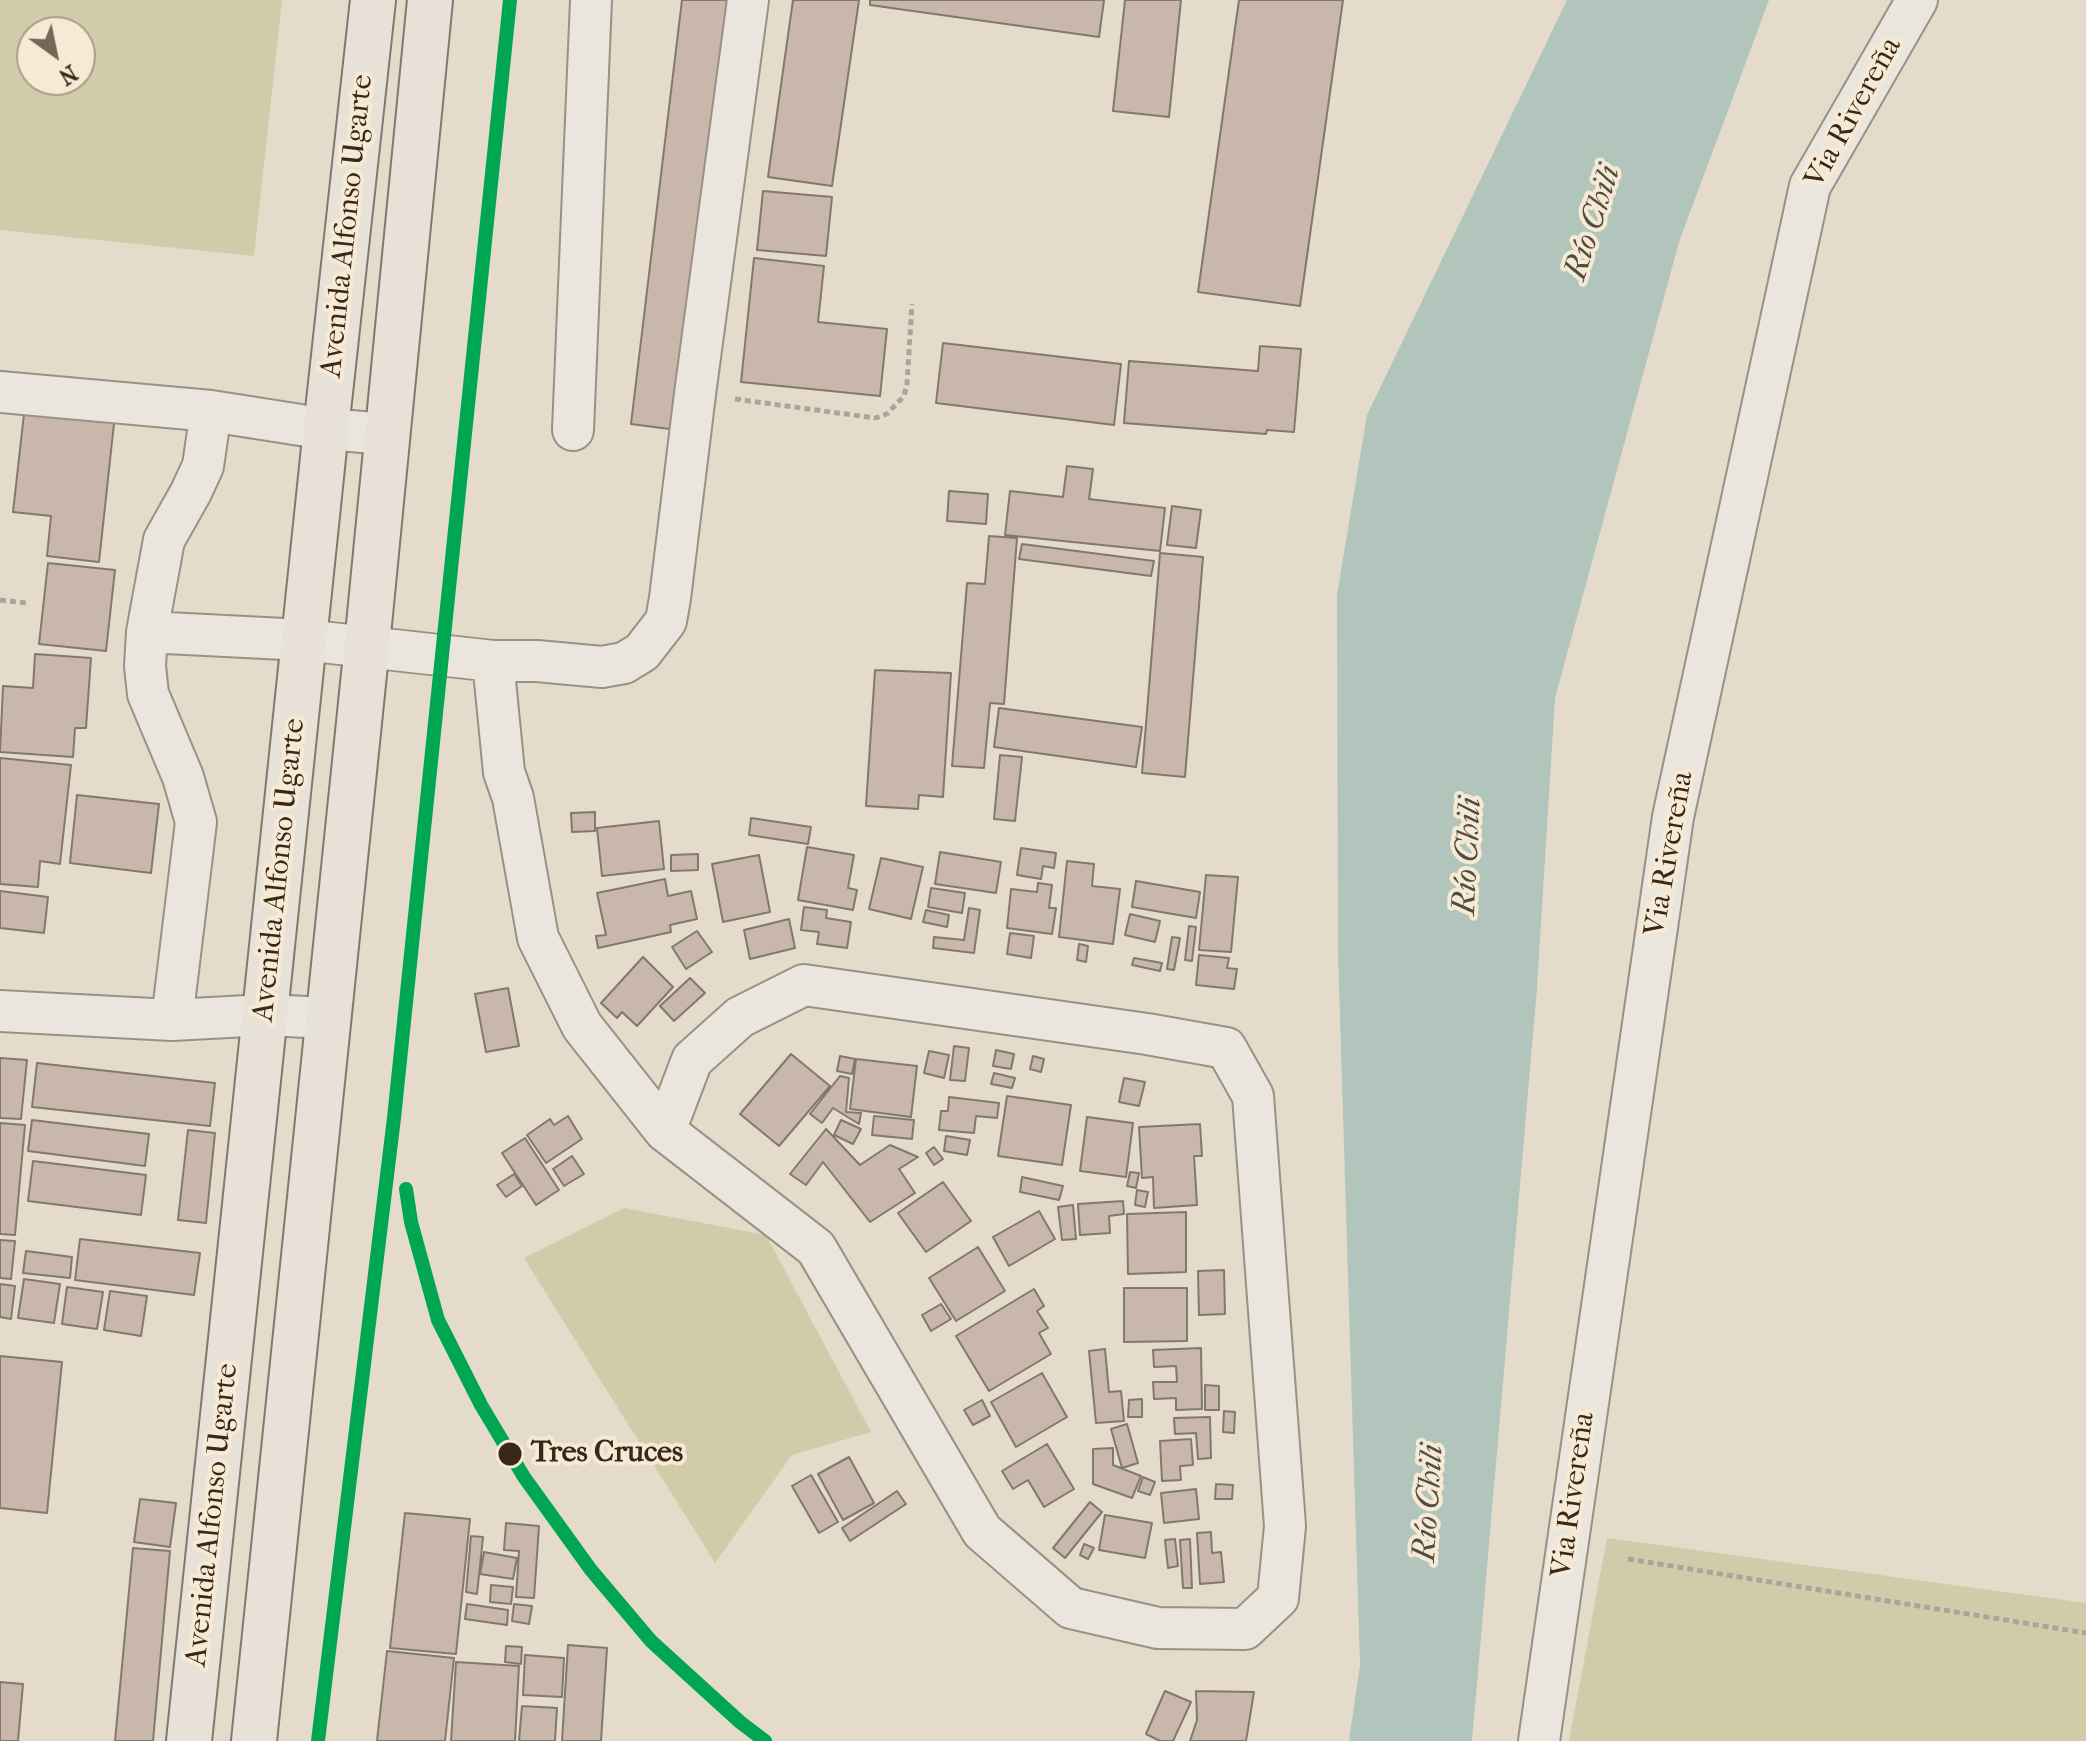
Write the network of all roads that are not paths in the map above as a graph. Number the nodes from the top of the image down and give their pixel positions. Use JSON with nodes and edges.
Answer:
{"nodes":[{"id":1,"x":373,"y":0,"type":"edge"},
{"id":2,"x":430,"y":0,"type":"edge"},
{"id":3,"x":591,"y":0,"type":"edge"},
{"id":4,"x":748,"y":0,"type":"edge"},
{"id":5,"x":1917,"y":0,"type":"edge"},
{"id":6,"x":0,"y":392,"type":"edge"},
{"id":7,"x":211,"y":411,"type":"junction"},
{"id":8,"x":326,"y":429,"type":"junction"},
{"id":9,"x":573,"y":430,"type":"dead end"},
{"id":10,"x":387,"y":434,"type":"junction"},
{"id":11,"x":147,"y":632,"type":"junction"},
{"id":12,"x":304,"y":640,"type":"junction"},
{"id":13,"x":367,"y":645,"type":"junction"},
{"id":14,"x":493,"y":661,"type":"junction"},
{"id":15,"x":0,"y":1011,"type":"edge"},
{"id":16,"x":266,"y":1015,"type":"junction"},
{"id":17,"x":328,"y":1018,"type":"junction"},
{"id":18,"x":172,"y":1020,"type":"junction"},
{"id":19,"x":665,"y":1131,"type":"junction"},
{"id":20,"x":189,"y":1741,"type":"edge"},
{"id":21,"x":254,"y":1741,"type":"edge"},
{"id":22,"x":1539,"y":1741,"type":"edge"}],
"edges":[{"from":1,"to":8,"type":"main road","name":"Avenida Alfonso Ugarte"},
{"from":2,"to":10,"type":"main road","name":"Avenida Alfonso Ugarte"},
{"from":3,"to":9,"type":"street"},
{"from":4,"to":14,"type":"street"},
{"from":5,"to":22,"type":"street","name":"Via Rivereña"},
{"from":6,"to":7,"type":"street"},
{"from":7,"to":8,"type":"street"},
{"from":7,"to":11,"type":"street"},
{"from":8,"to":10,"type":"street"},
{"from":8,"to":12,"type":"main road","name":"Avenida Alfonso Ugarte"},
{"from":10,"to":13,"type":"main road","name":"Avenida Alfonso Ugarte"},
{"from":11,"to":12,"type":"street"},
{"from":11,"to":18,"type":"street"},
{"from":12,"to":13,"type":"street"},
{"from":12,"to":16,"type":"main road","name":"Avenida Alfonso Ugarte"},
{"from":13,"to":14,"type":"street"},
{"from":13,"to":17,"type":"main road","name":"Avenida Alfonso Ugarte"},
{"from":14,"to":19,"type":"street"},
{"from":15,"to":18,"type":"street"},
{"from":16,"to":17,"type":"street"},
{"from":16,"to":18,"type":"street"},
{"from":16,"to":20,"type":"main road","name":"Avenida Alfonso Ugarte"},
{"from":17,"to":21,"type":"main road","name":"Avenida Alfonso Ugarte"},
{"from":19,"to":19,"type":"street"}]}
